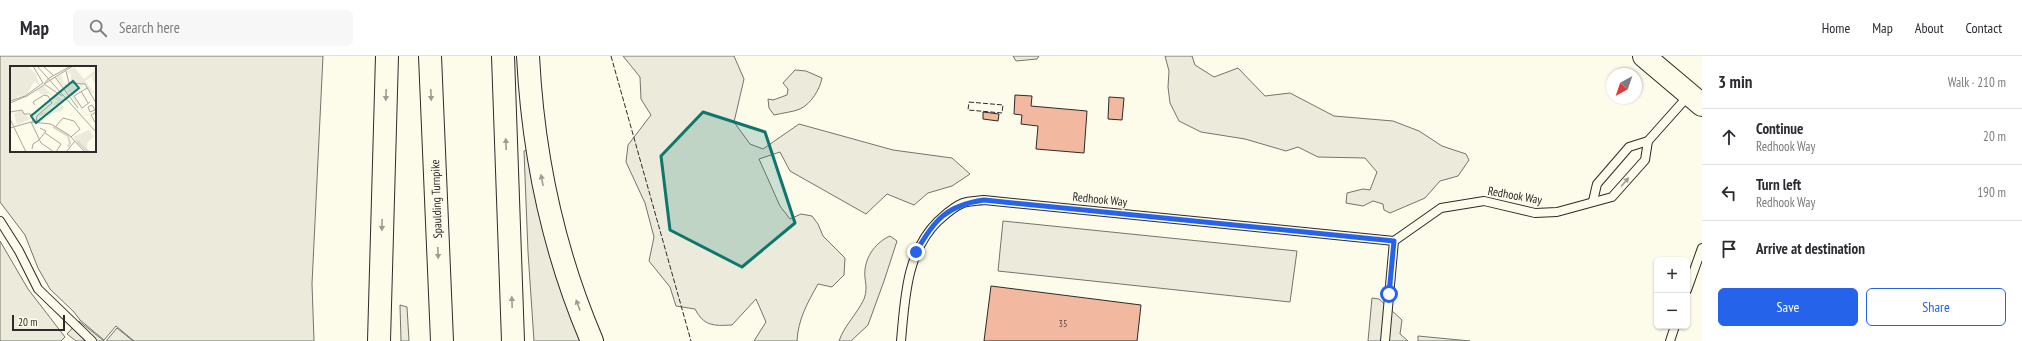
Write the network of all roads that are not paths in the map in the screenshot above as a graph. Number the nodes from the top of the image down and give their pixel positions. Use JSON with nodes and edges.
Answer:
{"nodes":[{"id":1,"x":387,"y":56,"type":"edge"},
{"id":2,"x":430,"y":56,"type":"edge"},
{"id":3,"x":503,"y":56,"type":"edge"},
{"id":4,"x":528,"y":56,"type":"edge"},
{"id":5,"x":1644,"y":56,"type":"edge"},
{"id":6,"x":1695,"y":100,"type":"edge"},
{"id":7,"x":1648,"y":141,"type":"junction"},
{"id":8,"x":1593,"y":201,"type":"junction"},
{"id":9,"x":0,"y":221,"type":"edge"},
{"id":10,"x":1394,"y":241,"type":"junction"},
{"id":11,"x":1702,"y":248,"type":"edge"},
{"id":12,"x":1690,"y":282,"type":"edge"},
{"id":13,"x":1674,"y":329,"type":"edge"},
{"id":14,"x":92,"y":341,"type":"edge"},
{"id":15,"x":379,"y":341,"type":"edge"},
{"id":16,"x":442,"y":341,"type":"edge"},
{"id":17,"x":513,"y":341,"type":"edge"},
{"id":18,"x":592,"y":341,"type":"edge"},
{"id":19,"x":901,"y":341,"type":"edge"},
{"id":20,"x":1385,"y":341,"type":"edge"},
{"id":21,"x":1670,"y":341,"type":"edge"}],
"edges":[{"from":1,"to":15,"type":"main road","one_way":true},
{"from":2,"to":16,"type":"main road","name":"Spaulding Turnpike","one_way":true},
{"from":17,"to":3,"type":"main road","one_way":true},
{"from":18,"to":4,"type":"main road","one_way":true},
{"from":5,"to":6,"type":"main road"},
{"from":6,"to":7,"type":"lane"},
{"from":7,"to":8,"type":"lane"},
{"from":8,"to":7,"type":"lane","name":"Redhook Way","one_way":true},
{"from":8,"to":10,"type":"lane","name":"Redhook Way"},
{"from":9,"to":14,"type":"lane"},
{"from":10,"to":19,"type":"lane","name":"Redhook Way"},
{"from":10,"to":20,"type":"lane"},
{"from":11,"to":12,"type":"lane"},
{"from":13,"to":21,"type":"lane"}]}
